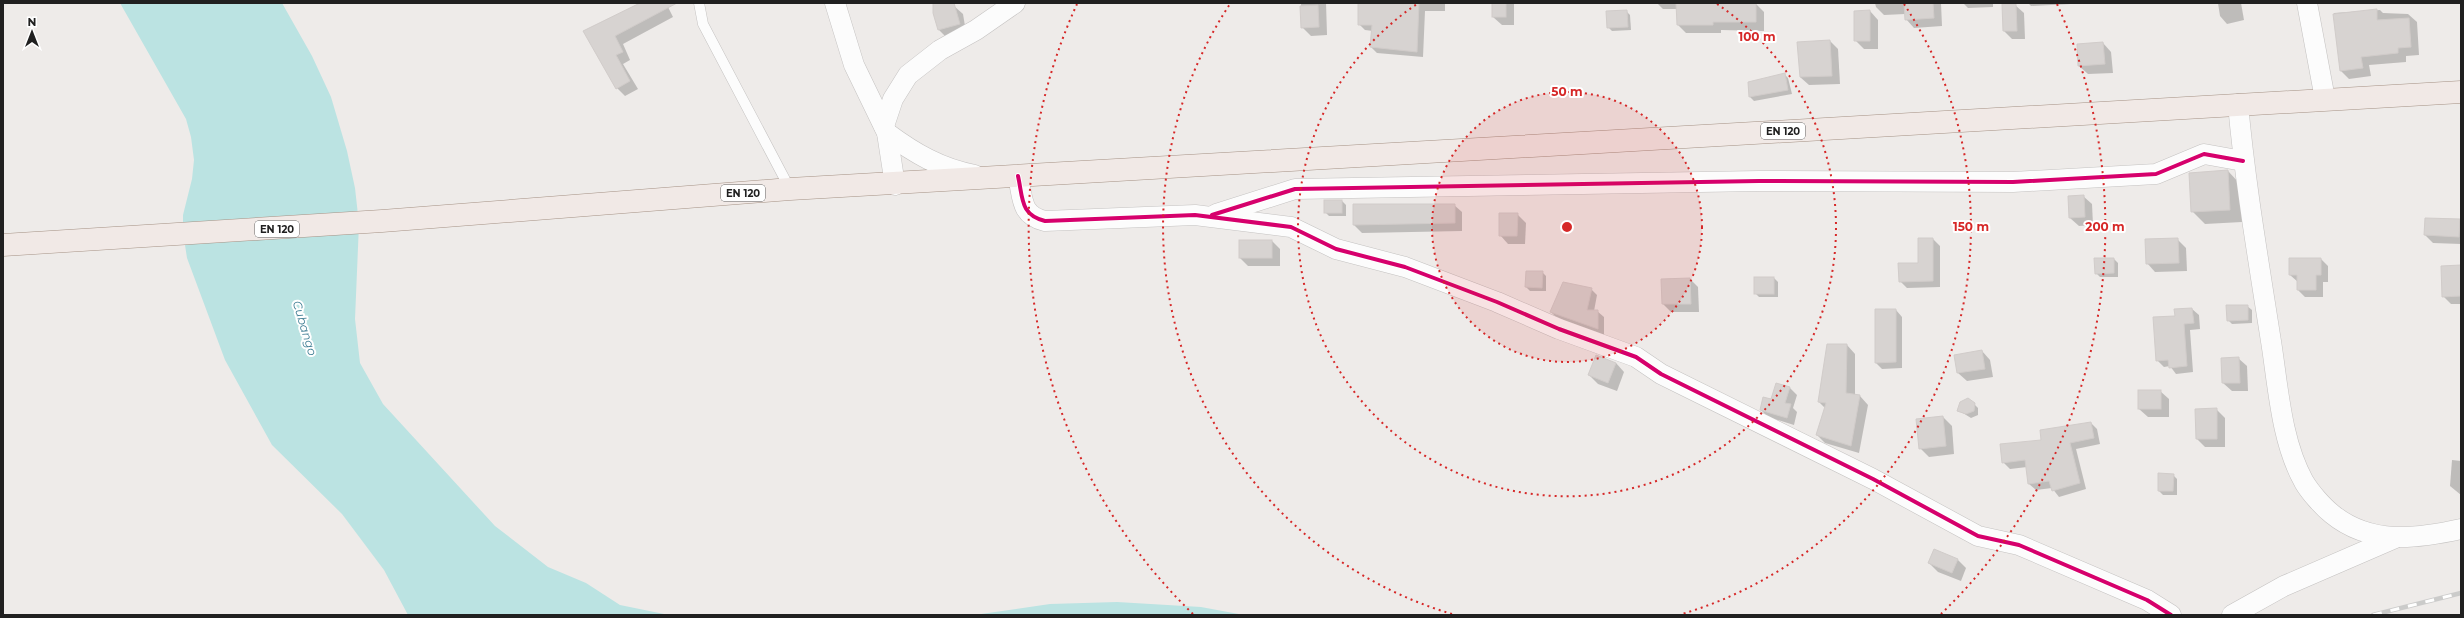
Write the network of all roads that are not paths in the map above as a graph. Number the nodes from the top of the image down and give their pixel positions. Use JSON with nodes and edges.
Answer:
{"nodes":[{"id":1,"x":699,"y":3,"type":"edge"},
{"id":2,"x":835,"y":3,"type":"edge"},
{"id":3,"x":1015,"y":3,"type":"edge"},
{"id":4,"x":2307,"y":3,"type":"edge"},
{"id":5,"x":2461,"y":92,"type":"edge"},
{"id":6,"x":2325,"y":99,"type":"junction"},
{"id":7,"x":2238,"y":104,"type":"junction"},
{"id":8,"x":886,"y":129,"type":"junction"},
{"id":9,"x":2243,"y":161,"type":"junction"},
{"id":10,"x":1018,"y":176,"type":"junction"},
{"id":11,"x":993,"y":178,"type":"junction"},
{"id":12,"x":895,"y":185,"type":"junction"},
{"id":13,"x":790,"y":189,"type":"junction"},
{"id":14,"x":1210,"y":216,"type":"junction"},
{"id":15,"x":3,"y":245,"type":"edge"},
{"id":16,"x":2461,"y":529,"type":"edge"},
{"id":17,"x":2396,"y":537,"type":"junction"},
{"id":18,"x":2171,"y":615,"type":"edge"},
{"id":19,"x":2232,"y":615,"type":"edge"}],
"edges":[{"from":1,"to":13,"type":"lane"},
{"from":2,"to":8,"type":"street"},
{"from":3,"to":8,"type":"street"},
{"from":4,"to":6,"type":"street"},
{"from":5,"to":6,"type":"main road","number":"EN 120"},
{"from":6,"to":7,"type":"main road","number":"EN 120"},
{"from":7,"to":9,"type":"street"},
{"from":7,"to":10,"type":"main road","number":"EN 120"},
{"from":8,"to":11,"type":"street"},
{"from":8,"to":12,"type":"street"},
{"from":9,"to":14,"type":"street"},
{"from":9,"to":17,"type":"street"},
{"from":10,"to":11,"type":"main road","number":"EN 120"},
{"from":10,"to":14,"type":"street"},
{"from":11,"to":12,"type":"main road","number":"EN 120"},
{"from":12,"to":13,"type":"main road","number":"EN 120"},
{"from":13,"to":15,"type":"main road","number":"EN 120"},
{"from":14,"to":18,"type":"street"},
{"from":16,"to":17,"type":"street"},
{"from":17,"to":19,"type":"street"}]}
